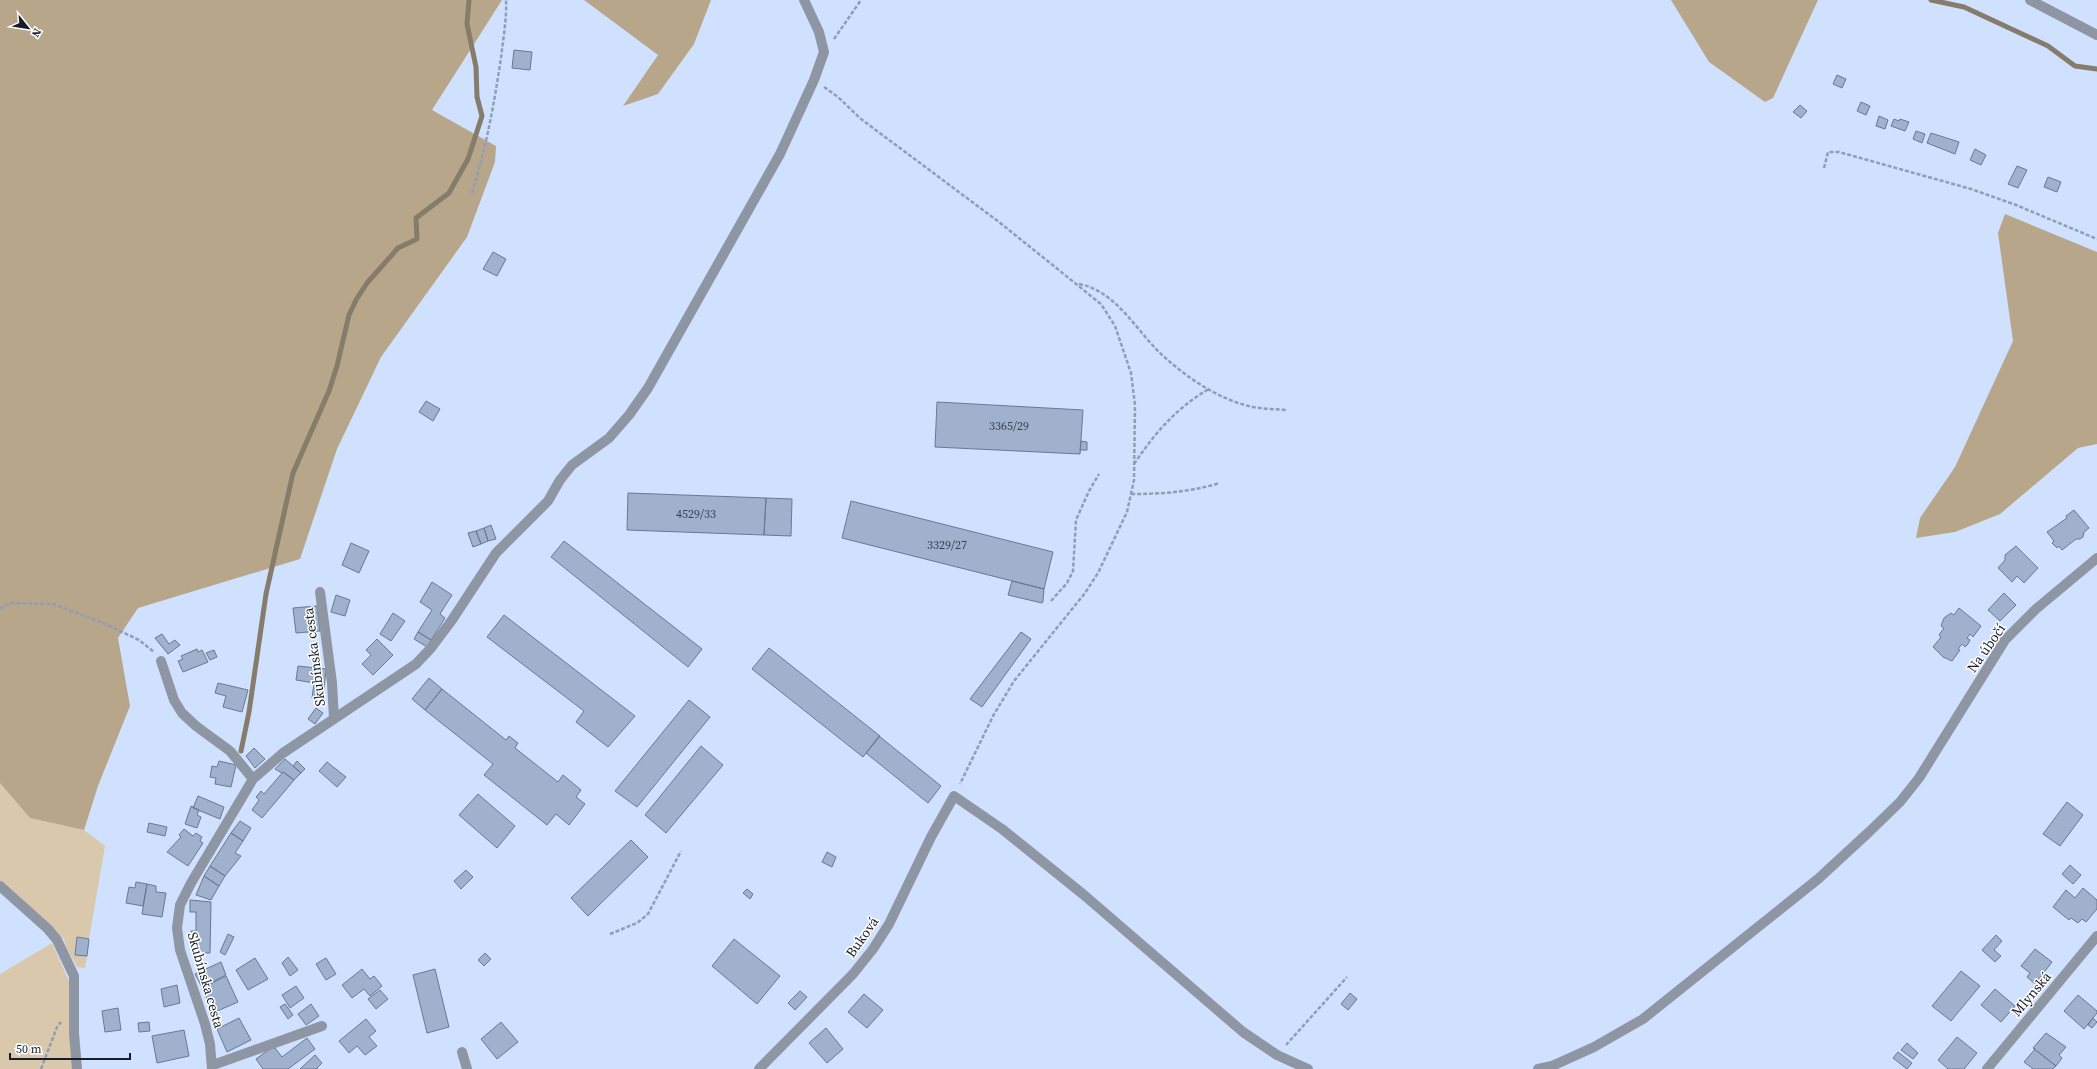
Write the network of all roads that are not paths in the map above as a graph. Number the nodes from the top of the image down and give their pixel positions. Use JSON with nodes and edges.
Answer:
{"nodes":[{"id":1,"x":804,"y":0,"type":"edge"},
{"id":2,"x":2030,"y":0,"type":"edge"},
{"id":3,"x":2097,"y":35,"type":"edge"},
{"id":4,"x":2097,"y":558,"type":"edge"},
{"id":5,"x":320,"y":592,"type":"dead end"},
{"id":6,"x":161,"y":661,"type":"road end"},
{"id":7,"x":334,"y":718,"type":"junction"},
{"id":8,"x":253,"y":779,"type":"junction"},
{"id":9,"x":0,"y":886,"type":"edge"},
{"id":10,"x":2097,"y":936,"type":"edge"},
{"id":11,"x":322,"y":1026,"type":"dead end"},
{"id":12,"x":462,"y":1052,"type":"dead end"},
{"id":13,"x":212,"y":1067,"type":"edge"},
{"id":14,"x":77,"y":1069,"type":"edge"},
{"id":15,"x":467,"y":1069,"type":"edge"},
{"id":16,"x":759,"y":1069,"type":"edge"},
{"id":17,"x":1308,"y":1069,"type":"edge"},
{"id":18,"x":1538,"y":1069,"type":"edge"},
{"id":19,"x":1987,"y":1069,"type":"edge"}],
"edges":[{"from":1,"to":7,"type":"street","name":"Skubínska cesta"},
{"from":2,"to":3,"type":"street"},
{"from":4,"to":18,"type":"street","name":"Na úbočí"},
{"from":5,"to":7,"type":"street","name":"Skubínska cesta"},
{"from":6,"to":8,"type":"street"},
{"from":7,"to":8,"type":"street","name":"Skubínska cesta"},
{"from":8,"to":13,"type":"street","name":"Skubínska cesta"},
{"from":9,"to":14,"type":"street"},
{"from":10,"to":19,"type":"street","name":"Mlynská"},
{"from":11,"to":13,"type":"street","name":"Skubínska cesta"},
{"from":12,"to":15,"type":"street"},
{"from":16,"to":17,"type":"street","name":"Buková"}]}
